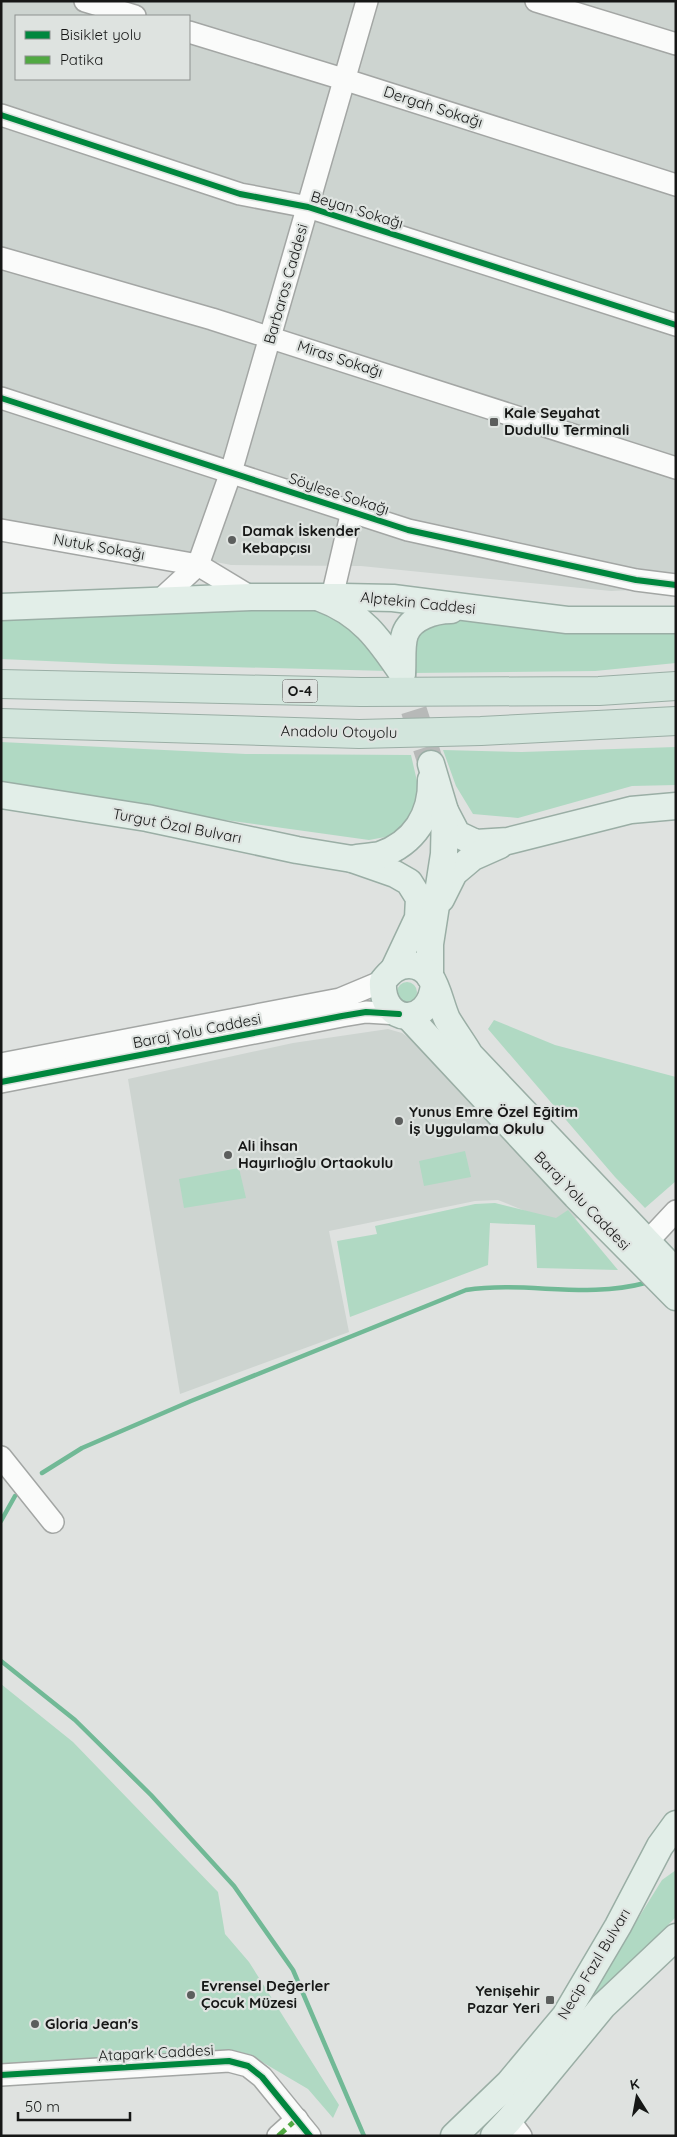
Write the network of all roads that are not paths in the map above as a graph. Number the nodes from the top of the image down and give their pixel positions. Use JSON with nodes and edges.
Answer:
{"nodes":[{"id":1,"x":85,"y":1,"type":"edge"},
{"id":2,"x":367,"y":1,"type":"edge"},
{"id":3,"x":536,"y":1,"type":"edge"},
{"id":4,"x":132,"y":15,"type":"edge"},
{"id":5,"x":190,"y":32,"type":"edge"},
{"id":6,"x":676,"y":44,"type":"edge"},
{"id":7,"x":344,"y":79,"type":"junction"},
{"id":8,"x":1,"y":115,"type":"edge"},
{"id":9,"x":676,"y":185,"type":"edge"},
{"id":10,"x":308,"y":207,"type":"junction"},
{"id":11,"x":1,"y":258,"type":"edge"},
{"id":12,"x":676,"y":325,"type":"edge"},
{"id":13,"x":271,"y":337,"type":"junction"},
{"id":14,"x":1,"y":398,"type":"edge"},
{"id":15,"x":676,"y":468,"type":"edge"},
{"id":16,"x":231,"y":472,"type":"junction"},
{"id":17,"x":352,"y":511,"type":"junction"},
{"id":18,"x":1,"y":530,"type":"edge"},
{"id":19,"x":198,"y":565,"type":"junction"},
{"id":20,"x":676,"y":585,"type":"edge"},
{"id":21,"x":251,"y":597,"type":"junction"},
{"id":22,"x":325,"y":597,"type":"junction"},
{"id":23,"x":159,"y":601,"type":"junction"},
{"id":24,"x":1,"y":607,"type":"edge"},
{"id":25,"x":492,"y":611,"type":"junction"},
{"id":26,"x":676,"y":620,"type":"edge"},
{"id":27,"x":676,"y":682,"type":"edge"},
{"id":28,"x":1,"y":684,"type":"edge"},
{"id":29,"x":676,"y":686,"type":"edge"},
{"id":30,"x":599,"y":691,"type":"junction"},
{"id":31,"x":676,"y":721,"type":"edge"},
{"id":32,"x":1,"y":723,"type":"edge"},
{"id":33,"x":571,"y":727,"type":"junction"},
{"id":34,"x":676,"y":729,"type":"edge"},
{"id":35,"x":1,"y":795,"type":"edge"},
{"id":36,"x":676,"y":806,"type":"edge"},
{"id":37,"x":445,"y":812,"type":"junction"},
{"id":38,"x":508,"y":841,"type":"junction"},
{"id":39,"x":352,"y":859,"type":"junction"},
{"id":40,"x":434,"y":911,"type":"junction"},
{"id":41,"x":388,"y":975,"type":"junction"},
{"id":42,"x":432,"y":981,"type":"junction"},
{"id":43,"x":404,"y":1015,"type":"junction"},
{"id":44,"x":1,"y":1064,"type":"edge"},
{"id":45,"x":1,"y":1082,"type":"edge"},
{"id":46,"x":676,"y":1211,"type":"edge"},
{"id":47,"x":647,"y":1242,"type":"junction"},
{"id":48,"x":676,"y":1272,"type":"edge"},
{"id":49,"x":676,"y":1297,"type":"edge"},
{"id":50,"x":1,"y":1457,"type":"edge"},
{"id":51,"x":53,"y":1522,"type":"dead end"},
{"id":52,"x":676,"y":1824,"type":"edge"},
{"id":53,"x":676,"y":1861,"type":"edge"},
{"id":54,"x":626,"y":1910,"type":"junction"},
{"id":55,"x":676,"y":1937,"type":"edge"},
{"id":56,"x":1,"y":2075,"type":"edge"},
{"id":57,"x":297,"y":2119,"type":"junction"},
{"id":58,"x":508,"y":2130,"type":"edge"},
{"id":59,"x":278,"y":2136,"type":"edge"},
{"id":60,"x":310,"y":2136,"type":"edge"},
{"id":61,"x":454,"y":2136,"type":"edge"}],
"edges":[{"from":1,"to":4,"type":"street"},
{"from":2,"to":7,"type":"street","name":"Barbaros Caddesi"},
{"from":3,"to":6,"type":"street"},
{"from":5,"to":7,"type":"street","name":"Dergah Sokağı"},
{"from":7,"to":9,"type":"street","name":"Dergah Sokağı"},
{"from":7,"to":10,"type":"street","name":"Barbaros Caddesi"},
{"from":8,"to":10,"type":"street","name":"Beyan Sokağı"},
{"from":10,"to":12,"type":"street","name":"Beyan Sokağı"},
{"from":10,"to":13,"type":"street","name":"Barbaros Caddesi"},
{"from":11,"to":13,"type":"street","name":"Miras Sokağı"},
{"from":13,"to":15,"type":"street","name":"Miras Sokağı"},
{"from":13,"to":16,"type":"street","name":"Barbaros Caddesi"},
{"from":14,"to":16,"type":"street","name":"Söylese Sokağı"},
{"from":16,"to":17,"type":"street","name":"Söylese Sokağı"},
{"from":16,"to":19,"type":"street","name":"Barbaros Caddesi"},
{"from":17,"to":20,"type":"street","name":"Söylese Sokağı"},
{"from":17,"to":22,"type":"street"},
{"from":18,"to":19,"type":"street","name":"Nutuk Sokağı"},
{"from":19,"to":21,"type":"street"},
{"from":19,"to":23,"type":"street"},
{"from":21,"to":22,"type":"main road","name":"Alptekin Caddesi"},
{"from":21,"to":23,"type":"main road","name":"Alptekin Caddesi"},
{"from":22,"to":25,"type":"main road","name":"Alptekin Caddesi"},
{"from":22,"to":25,"type":"main road"},
{"from":23,"to":24,"type":"main road","name":"Alptekin Caddesi"},
{"from":25,"to":26,"type":"main road","name":"Alptekin Caddesi"},
{"from":27,"to":30,"type":"highway"},
{"from":28,"to":30,"type":"highway","number":"O-4"},
{"from":29,"to":30,"type":"highway","number":"O-4"},
{"from":31,"to":33,"type":"highway","name":"Anadolu Otoyolu"},
{"from":32,"to":33,"type":"highway","name":"Anadolu Otoyolu"},
{"from":33,"to":34,"type":"highway"},
{"from":35,"to":39,"type":"main road","name":"Turgut Özal Bulvarı"},
{"from":36,"to":38,"type":"main road"},
{"from":37,"to":38,"type":"main road"},
{"from":37,"to":39,"type":"main road"},
{"from":37,"to":40,"type":"main road"},
{"from":38,"to":40,"type":"main road"},
{"from":39,"to":41,"type":"main road"},
{"from":40,"to":42,"type":"main road"},
{"from":41,"to":42,"type":"main road","name":"Baraj Yolu Caddesi"},
{"from":41,"to":43,"type":"main road","name":"Baraj Yolu Caddesi"},
{"from":41,"to":44,"type":"street","name":"Baraj Yolu Caddesi"},
{"from":42,"to":43,"type":"main road"},
{"from":42,"to":47,"type":"main road","name":"Baraj Yolu Caddesi"},
{"from":43,"to":45,"type":"street","name":"Baraj Yolu Caddesi"},
{"from":43,"to":49,"type":"main road","name":"Baraj Yolu Caddesi"},
{"from":46,"to":47,"type":"street"},
{"from":47,"to":48,"type":"main road","name":"Baraj Yolu Caddesi"},
{"from":50,"to":51,"type":"street"},
{"from":52,"to":54,"type":"main road","name":"Necip Fazıl Bulvarı"},
{"from":53,"to":54,"type":"main road"},
{"from":54,"to":61,"type":"main road","name":"Necip Fazıl Bulvarı"},
{"from":55,"to":58,"type":"main road","name":"Necip Fazıl Bulvarı"},
{"from":56,"to":57,"type":"street","name":"Atapark Caddesi"},
{"from":57,"to":59,"type":"street"},
{"from":57,"to":60,"type":"street","name":"Atapark Caddesi"}]}
